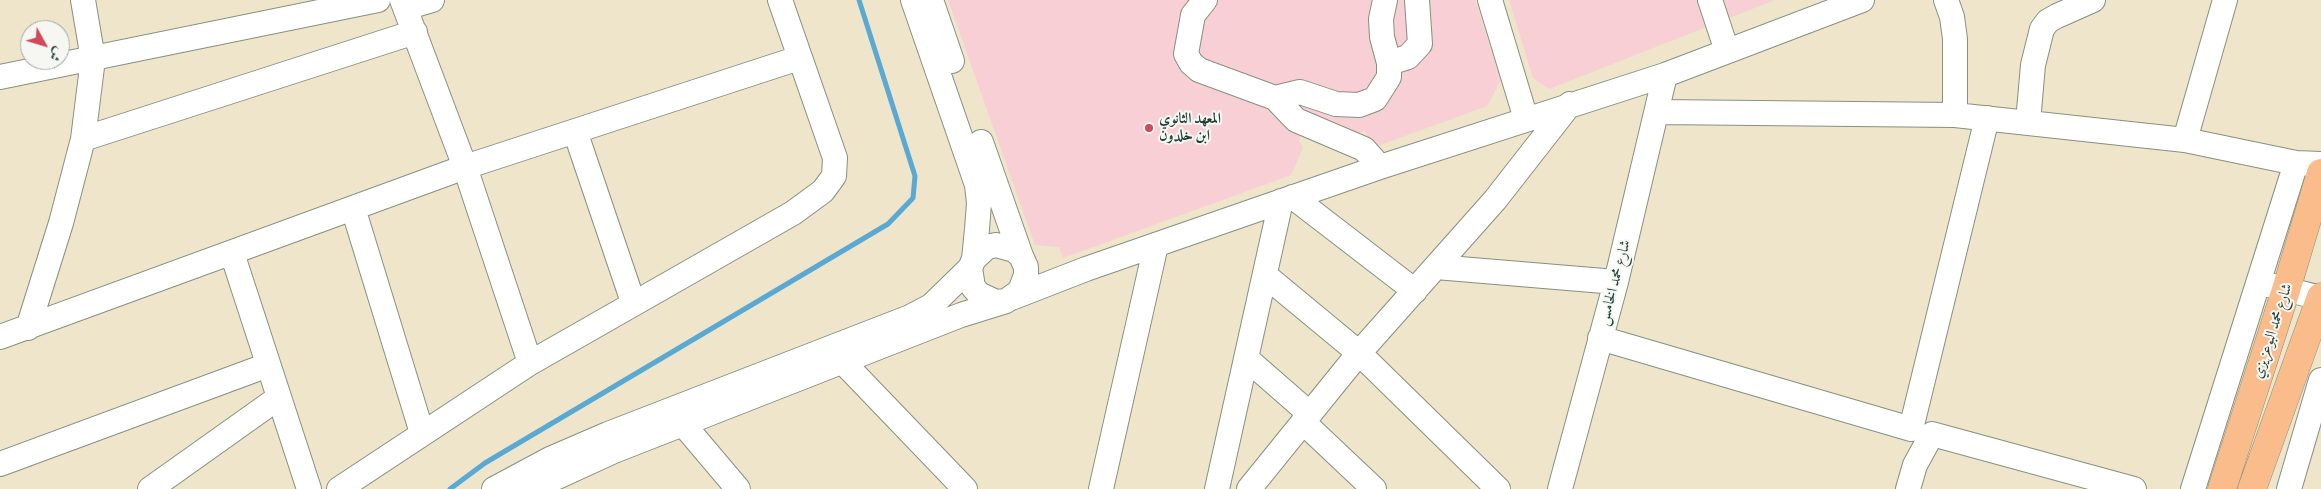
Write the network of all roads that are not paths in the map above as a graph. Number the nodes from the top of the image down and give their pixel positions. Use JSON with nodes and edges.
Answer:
{"nodes":[{"id":1,"x":83,"y":0,"type":"edge"},
{"id":2,"x":378,"y":0,"type":"edge"},
{"id":3,"x":432,"y":0,"type":"edge"},
{"id":4,"x":780,"y":0,"type":"edge"},
{"id":5,"x":913,"y":0,"type":"edge"},
{"id":6,"x":931,"y":0,"type":"edge"},
{"id":7,"x":1205,"y":0,"type":"edge"},
{"id":8,"x":1385,"y":0,"type":"edge"},
{"id":9,"x":1405,"y":0,"type":"edge"},
{"id":10,"x":1417,"y":0,"type":"edge"},
{"id":11,"x":1490,"y":0,"type":"edge"},
{"id":12,"x":1710,"y":0,"type":"edge"},
{"id":13,"x":1862,"y":0,"type":"edge"},
{"id":14,"x":1946,"y":0,"type":"edge"},
{"id":15,"x":2093,"y":0,"type":"edge"},
{"id":16,"x":2225,"y":0,"type":"edge"},
{"id":17,"x":403,"y":4,"type":"edge"},
{"id":18,"x":415,"y":32,"type":"junction"},
{"id":19,"x":1417,"y":47,"type":"junction"},
{"id":20,"x":1727,"y":51,"type":"junction"},
{"id":21,"x":799,"y":58,"type":"junction"},
{"id":22,"x":93,"y":59,"type":"junction"},
{"id":23,"x":1389,"y":63,"type":"junction"},
{"id":24,"x":1665,"y":75,"type":"junction"},
{"id":25,"x":0,"y":77,"type":"edge"},
{"id":26,"x":1275,"y":98,"type":"junction"},
{"id":27,"x":1570,"y":104,"type":"junction"},
{"id":28,"x":1657,"y":112,"type":"junction"},
{"id":29,"x":1955,"y":115,"type":"junction"},
{"id":30,"x":1987,"y":118,"type":"junction"},
{"id":31,"x":1526,"y":119,"type":"junction"},
{"id":32,"x":2028,"y":122,"type":"junction"},
{"id":33,"x":575,"y":131,"type":"junction"},
{"id":34,"x":83,"y":139,"type":"junction"},
{"id":35,"x":2185,"y":140,"type":"junction"},
{"id":36,"x":2296,"y":164,"type":"junction"},
{"id":37,"x":2321,"y":164,"type":"edge"},
{"id":38,"x":465,"y":167,"type":"junction"},
{"id":39,"x":1380,"y":167,"type":"junction"},
{"id":40,"x":2321,"y":173,"type":"edge"},
{"id":41,"x":1287,"y":199,"type":"junction"},
{"id":42,"x":353,"y":208,"type":"junction"},
{"id":43,"x":1156,"y":245,"type":"junction"},
{"id":44,"x":232,"y":253,"type":"junction"},
{"id":45,"x":1022,"y":258,"type":"junction"},
{"id":46,"x":972,"y":264,"type":"junction"},
{"id":47,"x":1436,"y":267,"type":"junction"},
{"id":48,"x":1086,"y":269,"type":"junction"},
{"id":49,"x":1266,"y":276,"type":"junction"},
{"id":50,"x":1616,"y":282,"type":"junction"},
{"id":51,"x":2260,"y":282,"type":"junction"},
{"id":52,"x":2286,"y":290,"type":"junction"},
{"id":53,"x":1415,"y":291,"type":"junction"},
{"id":54,"x":2321,"y":298,"type":"edge"},
{"id":55,"x":1010,"y":299,"type":"junction"},
{"id":56,"x":633,"y":302,"type":"junction"},
{"id":57,"x":28,"y":328,"type":"junction"},
{"id":58,"x":0,"y":337,"type":"edge"},
{"id":59,"x":1600,"y":338,"type":"junction"},
{"id":60,"x":1359,"y":353,"type":"junction"},
{"id":61,"x":1247,"y":359,"type":"junction"},
{"id":62,"x":842,"y":361,"type":"junction"},
{"id":63,"x":530,"y":363,"type":"junction"},
{"id":64,"x":268,"y":365,"type":"junction"},
{"id":65,"x":2321,"y":380,"type":"edge"},
{"id":66,"x":278,"y":398,"type":"junction"},
{"id":67,"x":678,"y":416,"type":"junction"},
{"id":68,"x":1307,"y":418,"type":"junction"},
{"id":69,"x":1921,"y":432,"type":"junction"},
{"id":70,"x":422,"y":433,"type":"junction"},
{"id":71,"x":0,"y":464,"type":"edge"},
{"id":72,"x":561,"y":474,"type":"edge"},
{"id":73,"x":1220,"y":478,"type":"edge"},
{"id":74,"x":150,"y":489,"type":"edge"},
{"id":75,"x":308,"y":489,"type":"edge"},
{"id":76,"x":339,"y":489,"type":"edge"},
{"id":77,"x":494,"y":489,"type":"edge"},
{"id":78,"x":531,"y":489,"type":"edge"},
{"id":79,"x":738,"y":489,"type":"edge"},
{"id":80,"x":965,"y":489,"type":"edge"},
{"id":81,"x":1101,"y":489,"type":"edge"},
{"id":82,"x":1249,"y":489,"type":"edge"},
{"id":83,"x":1374,"y":489,"type":"edge"},
{"id":84,"x":1498,"y":489,"type":"edge"},
{"id":85,"x":1560,"y":489,"type":"edge"},
{"id":86,"x":1908,"y":489,"type":"edge"},
{"id":87,"x":2134,"y":489,"type":"edge"},
{"id":88,"x":2193,"y":489,"type":"edge"},
{"id":89,"x":2222,"y":489,"type":"edge"},
{"id":90,"x":2252,"y":489,"type":"edge"},
{"id":91,"x":2289,"y":489,"type":"edge"}],
"edges":[{"from":1,"to":22,"type":"street"},
{"from":2,"to":22,"type":"street"},
{"from":3,"to":17,"type":"street"},
{"from":4,"to":21,"type":"street"},
{"from":5,"to":46,"type":"street"},
{"from":6,"to":45,"type":"street"},
{"from":7,"to":26,"type":"street"},
{"from":8,"to":23,"type":"street"},
{"from":9,"to":19,"type":"street"},
{"from":10,"to":19,"type":"street"},
{"from":11,"to":31,"type":"street"},
{"from":12,"to":20,"type":"street"},
{"from":13,"to":20,"type":"street"},
{"from":14,"to":29,"type":"street"},
{"from":15,"to":32,"type":"street"},
{"from":16,"to":35,"type":"street"},
{"from":17,"to":18,"type":"street"},
{"from":18,"to":34,"type":"street"},
{"from":18,"to":38,"type":"street"},
{"from":19,"to":23,"type":"street"},
{"from":20,"to":24,"type":"street"},
{"from":21,"to":33,"type":"street"},
{"from":21,"to":56,"type":"street"},
{"from":22,"to":25,"type":"street"},
{"from":22,"to":34,"type":"street"},
{"from":23,"to":26,"type":"street"},
{"from":24,"to":27,"type":"street"},
{"from":24,"to":28,"type":"street","name":"شارع محمد الخامس"},
{"from":26,"to":39,"type":"street"},
{"from":27,"to":31,"type":"street"},
{"from":27,"to":47,"type":"street"},
{"from":28,"to":29,"type":"street"},
{"from":28,"to":50,"type":"street","name":"شارع محمد الخامس"},
{"from":29,"to":30,"type":"street"},
{"from":30,"to":32,"type":"street"},
{"from":30,"to":69,"type":"street"},
{"from":31,"to":39,"type":"street"},
{"from":32,"to":35,"type":"street"},
{"from":33,"to":38,"type":"street"},
{"from":33,"to":56,"type":"street"},
{"from":34,"to":57,"type":"street"},
{"from":35,"to":36,"type":"street"},
{"from":36,"to":37,"type":"street"},
{"from":36,"to":51,"type":"street"},
{"from":38,"to":42,"type":"street"},
{"from":38,"to":63,"type":"street"},
{"from":39,"to":41,"type":"street"},
{"from":40,"to":52,"type":"main road","name":"شارع محمد البوعزيزي"},
{"from":41,"to":43,"type":"street"},
{"from":41,"to":49,"type":"street"},
{"from":41,"to":53,"type":"street"},
{"from":42,"to":44,"type":"street"},
{"from":42,"to":70,"type":"street"},
{"from":43,"to":48,"type":"street"},
{"from":43,"to":81,"type":"street"},
{"from":44,"to":57,"type":"street"},
{"from":44,"to":64,"type":"street"},
{"from":45,"to":46,"type":"street"},
{"from":45,"to":48,"type":"street"},
{"from":45,"to":55,"type":"street"},
{"from":46,"to":55,"type":"street"},
{"from":46,"to":67,"type":"street"},
{"from":47,"to":50,"type":"street"},
{"from":47,"to":53,"type":"street"},
{"from":48,"to":55,"type":"street"},
{"from":49,"to":60,"type":"street"},
{"from":49,"to":61,"type":"street"},
{"from":50,"to":59,"type":"street","name":"شارع محمد الخامس"},
{"from":51,"to":52,"type":"street"},
{"from":51,"to":88,"type":"street"},
{"from":52,"to":54,"type":"street"},
{"from":52,"to":89,"type":"main road","name":"شارع محمد البوعزيزي"},
{"from":53,"to":60,"type":"street"},
{"from":54,"to":90,"type":"main road"},
{"from":55,"to":62,"type":"street"},
{"from":56,"to":63,"type":"street"},
{"from":57,"to":58,"type":"street"},
{"from":59,"to":69,"type":"street"},
{"from":59,"to":85,"type":"street","name":"شارع محمد الخامس"},
{"from":60,"to":68,"type":"street"},
{"from":60,"to":84,"type":"street"},
{"from":61,"to":68,"type":"street"},
{"from":61,"to":73,"type":"street"},
{"from":62,"to":67,"type":"street"},
{"from":62,"to":80,"type":"street"},
{"from":63,"to":70,"type":"street"},
{"from":64,"to":66,"type":"street"},
{"from":64,"to":71,"type":"street"},
{"from":65,"to":91,"type":"street"},
{"from":66,"to":74,"type":"street"},
{"from":66,"to":75,"type":"street"},
{"from":67,"to":72,"type":"street"},
{"from":67,"to":79,"type":"street"},
{"from":68,"to":82,"type":"street"},
{"from":68,"to":83,"type":"street"},
{"from":69,"to":86,"type":"street"},
{"from":69,"to":87,"type":"street"},
{"from":70,"to":76,"type":"street"},
{"from":72,"to":77,"type":"street"},
{"from":72,"to":78,"type":"street"},
{"from":73,"to":82,"type":"street"}]}
